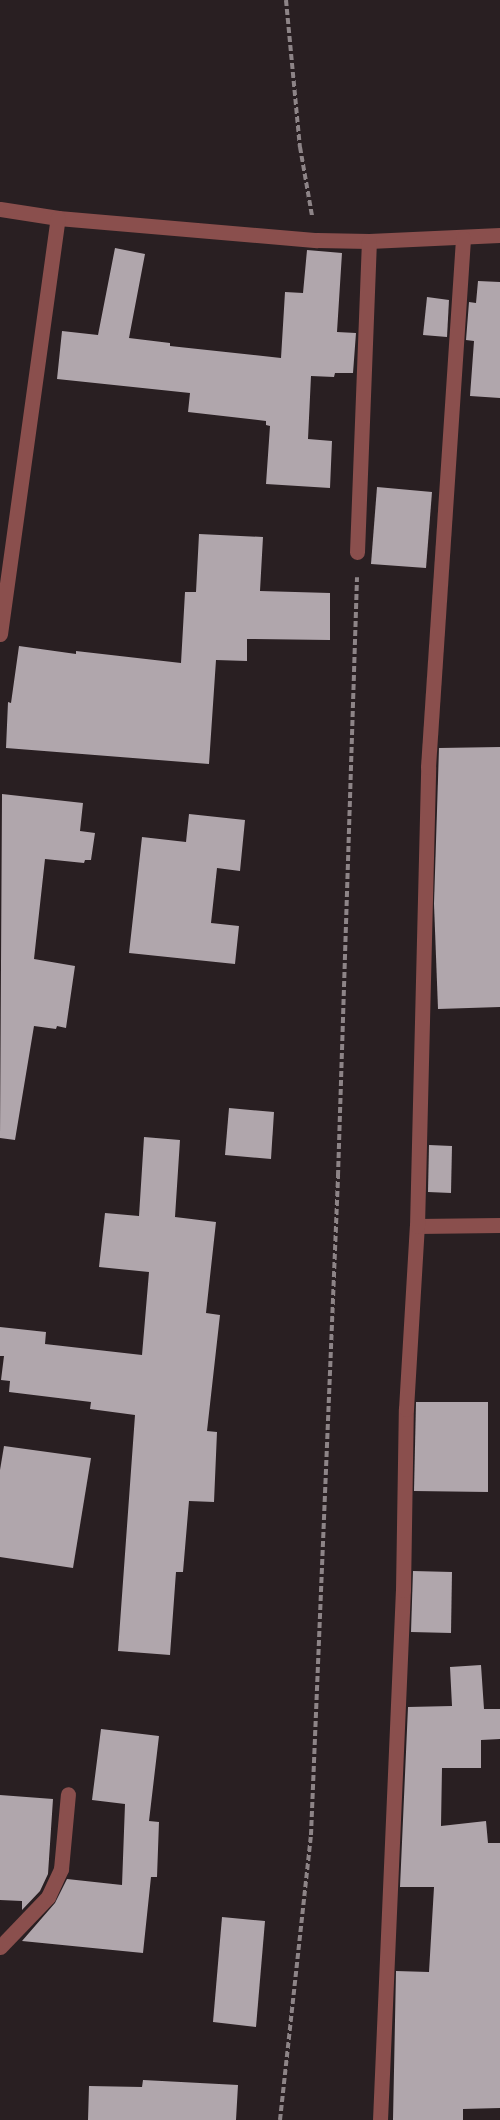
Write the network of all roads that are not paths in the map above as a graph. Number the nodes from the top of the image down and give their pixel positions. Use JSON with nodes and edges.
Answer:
{"nodes":[{"id":1,"x":0,"y":209,"type":"edge"},
{"id":2,"x":58,"y":218,"type":"junction"},
{"id":3,"x":500,"y":235,"type":"edge"},
{"id":4,"x":463,"y":238,"type":"junction"},
{"id":5,"x":369,"y":241,"type":"junction"},
{"id":6,"x":357,"y":552,"type":"road end"},
{"id":7,"x":0,"y":634,"type":"edge"},
{"id":8,"x":500,"y":1225,"type":"edge"},
{"id":9,"x":417,"y":1226,"type":"junction"},
{"id":10,"x":68,"y":1794,"type":"dead end"},
{"id":11,"x":0,"y":1947,"type":"edge"},
{"id":12,"x":380,"y":2120,"type":"edge"}],
"edges":[{"from":1,"to":2,"type":"street"},
{"from":2,"to":5,"type":"street"},
{"from":2,"to":7,"type":"street"},
{"from":3,"to":4,"type":"street"},
{"from":4,"to":5,"type":"street"},
{"from":4,"to":9,"type":"street"},
{"from":5,"to":6,"type":"street"},
{"from":8,"to":9,"type":"street"},
{"from":9,"to":12,"type":"street"},
{"from":10,"to":11,"type":"street"}]}
